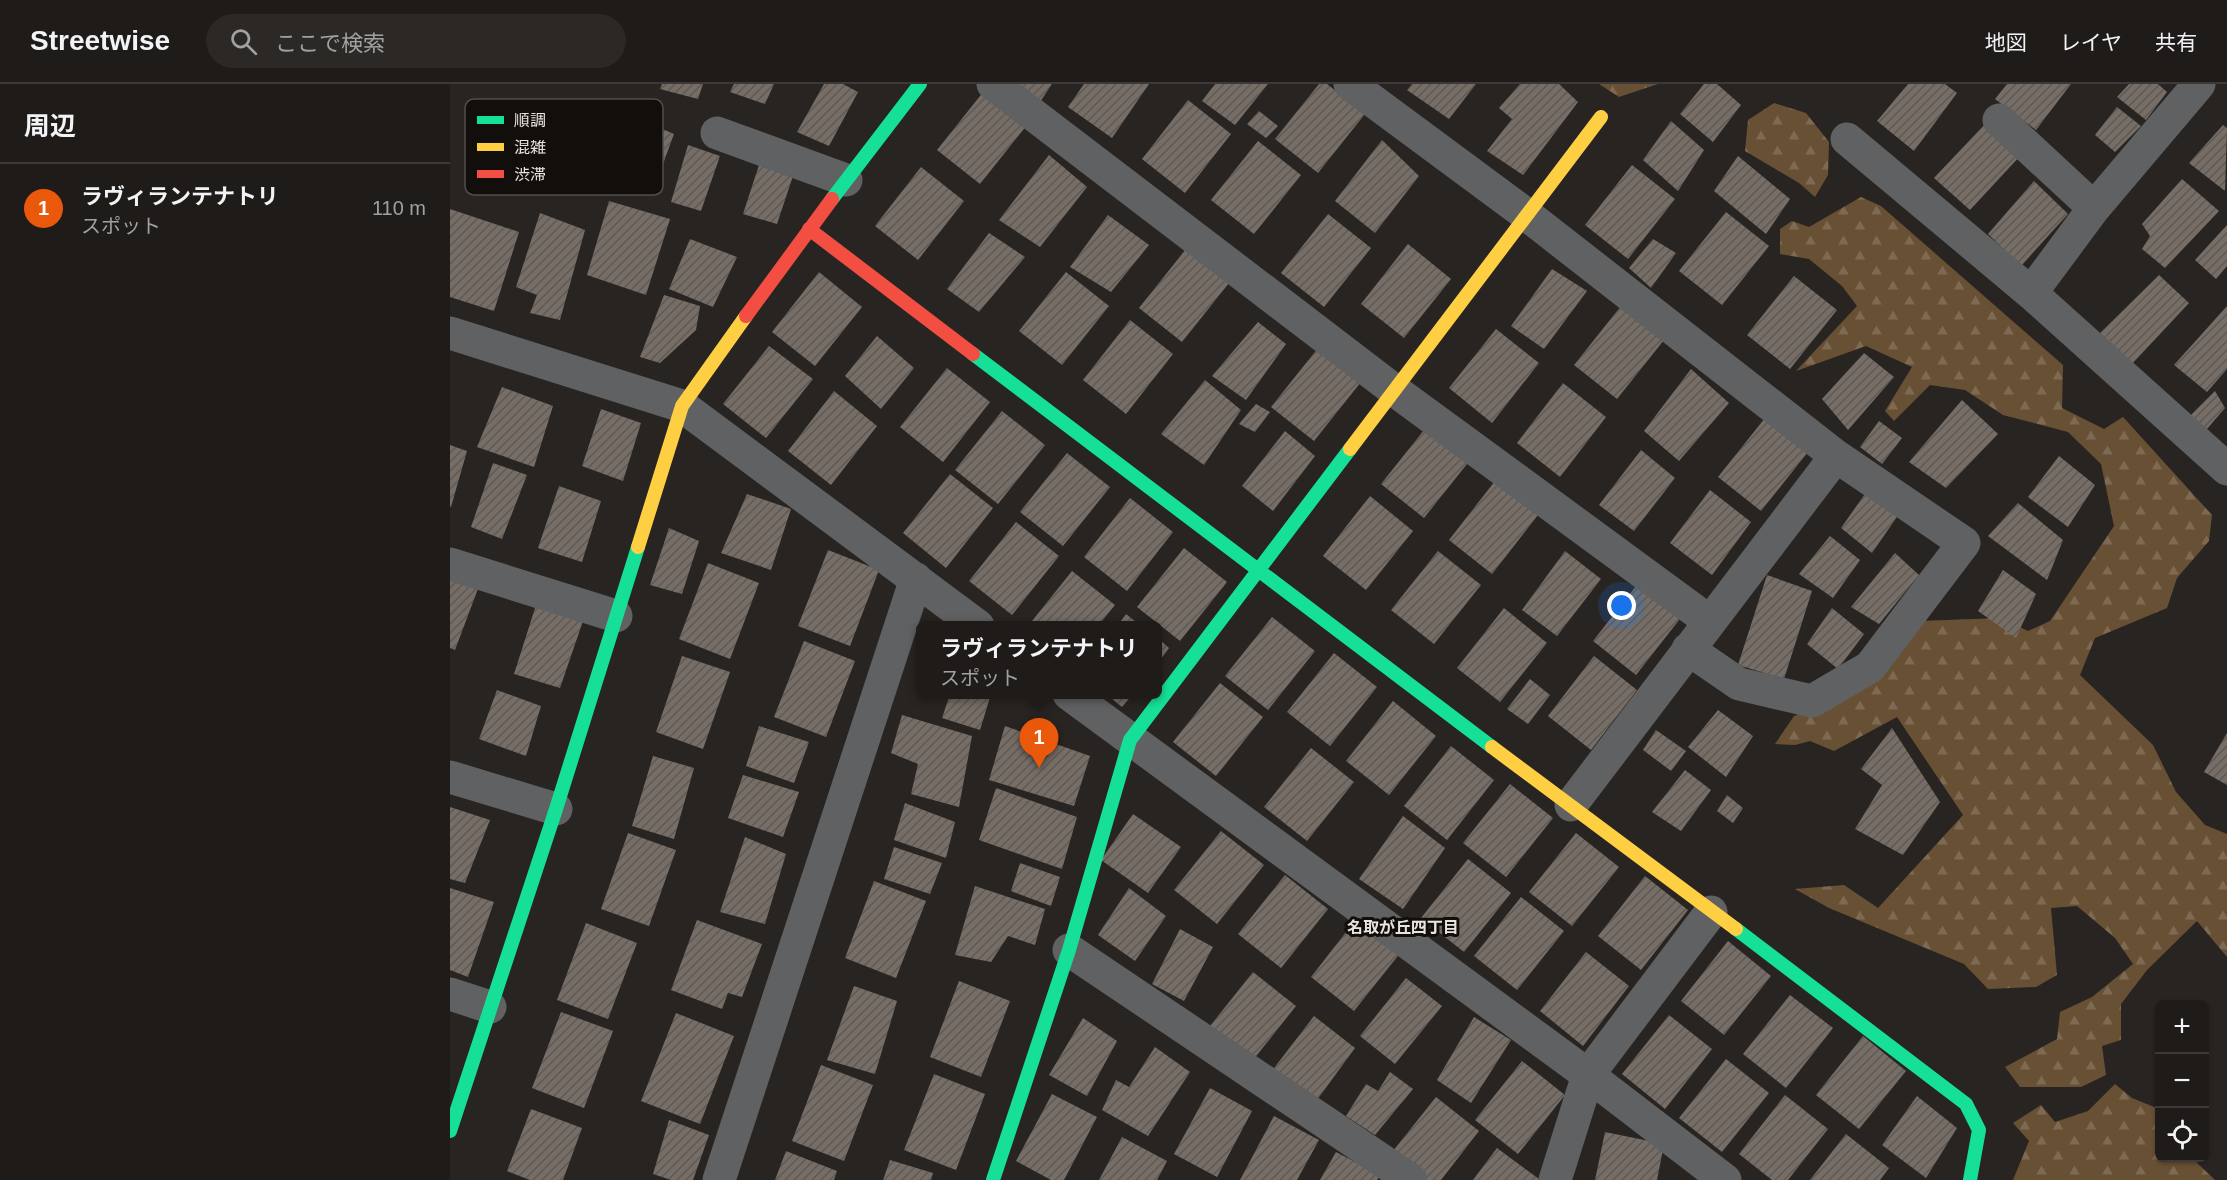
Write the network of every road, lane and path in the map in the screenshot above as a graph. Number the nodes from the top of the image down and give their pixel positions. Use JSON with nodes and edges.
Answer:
{"nodes":[{"id":1,"x":920,"y":84,"type":"edge"},
{"id":2,"x":993,"y":84,"type":"edge"},
{"id":3,"x":1350,"y":84,"type":"edge"},
{"id":4,"x":2199,"y":84,"type":"edge"},
{"id":5,"x":1601,"y":117,"type":"dead end"},
{"id":6,"x":1999,"y":120,"type":"dead end"},
{"id":7,"x":717,"y":133,"type":"dead end"},
{"id":8,"x":1847,"y":139,"type":"dead end"},
{"id":9,"x":846,"y":180,"type":"junction"},
{"id":10,"x":2094,"y":208,"type":"junction"},
{"id":11,"x":1527,"y":215,"type":"junction"},
{"id":12,"x":809,"y":229,"type":"junction"},
{"id":13,"x":2031,"y":293,"type":"junction"},
{"id":14,"x":450,"y":333,"type":"edge"},
{"id":15,"x":1394,"y":390,"type":"junction"},
{"id":16,"x":682,"y":406,"type":"junction"},
{"id":17,"x":1836,"y":456,"type":"junction"},
{"id":18,"x":2227,"y":469,"type":"edge"},
{"id":19,"x":450,"y":564,"type":"edge"},
{"id":20,"x":1257,"y":572,"type":"junction"},
{"id":21,"x":916,"y":579,"type":"junction"},
{"id":22,"x":616,"y":616,"type":"junction"},
{"id":23,"x":971,"y":621,"type":"edge"},
{"id":24,"x":1709,"y":621,"type":"junction"},
{"id":25,"x":1688,"y":649,"type":"junction"},
{"id":26,"x":1162,"y":698,"type":"edge"},
{"id":27,"x":1077,"y":699,"type":"edge"},
{"id":28,"x":1161,"y":699,"type":"edge"},
{"id":29,"x":1130,"y":740,"type":"junction"},
{"id":30,"x":450,"y":777,"type":"edge"},
{"id":31,"x":1571,"y":805,"type":"junction"},
{"id":32,"x":556,"y":809,"type":"junction"},
{"id":33,"x":1711,"y":912,"type":"junction"},
{"id":34,"x":1069,"y":950,"type":"junction"},
{"id":35,"x":450,"y":994,"type":"edge"},
{"id":36,"x":490,"y":1007,"type":"junction"},
{"id":37,"x":1588,"y":1075,"type":"junction"},
{"id":38,"x":450,"y":1131,"type":"edge"},
{"id":39,"x":719,"y":1180,"type":"edge"},
{"id":40,"x":993,"y":1180,"type":"edge"},
{"id":41,"x":1411,"y":1180,"type":"edge"},
{"id":42,"x":1555,"y":1180,"type":"edge"},
{"id":43,"x":1725,"y":1180,"type":"edge"},
{"id":44,"x":1970,"y":1180,"type":"edge"}],
"edges":[{"from":1,"to":9,"type":"street"},
{"from":2,"to":15,"type":"street"},
{"from":3,"to":11,"type":"street"},
{"from":4,"to":10,"type":"street"},
{"from":5,"to":11,"type":"street"},
{"from":6,"to":10,"type":"street"},
{"from":7,"to":9,"type":"street"},
{"from":8,"to":13,"type":"street"},
{"from":9,"to":12,"type":"street"},
{"from":10,"to":13,"type":"street"},
{"from":11,"to":15,"type":"street"},
{"from":11,"to":17,"type":"street"},
{"from":12,"to":16,"type":"street"},
{"from":12,"to":20,"type":"street"},
{"from":13,"to":18,"type":"street"},
{"from":14,"to":16,"type":"street"},
{"from":15,"to":20,"type":"street"},
{"from":15,"to":24,"type":"street"},
{"from":16,"to":21,"type":"street"},
{"from":16,"to":22,"type":"street"},
{"from":17,"to":24,"type":"street"},
{"from":17,"to":25,"type":"street"},
{"from":19,"to":22,"type":"street"},
{"from":20,"to":26,"type":"street"},
{"from":20,"to":31,"type":"street"},
{"from":21,"to":23,"type":"street"},
{"from":21,"to":39,"type":"street"},
{"from":22,"to":32,"type":"street"},
{"from":24,"to":25,"type":"street"},
{"from":25,"to":31,"type":"street"},
{"from":27,"to":29,"type":"street"},
{"from":28,"to":29,"type":"street"},
{"from":29,"to":34,"type":"street"},
{"from":29,"to":37,"type":"street"},
{"from":30,"to":32,"type":"street"},
{"from":31,"to":33,"type":"street"},
{"from":32,"to":36,"type":"street"},
{"from":33,"to":37,"type":"street"},
{"from":33,"to":44,"type":"street"},
{"from":34,"to":40,"type":"street"},
{"from":34,"to":41,"type":"street"},
{"from":35,"to":36,"type":"street"},
{"from":36,"to":38,"type":"street"},
{"from":37,"to":42,"type":"street"},
{"from":37,"to":43,"type":"street"}]}
